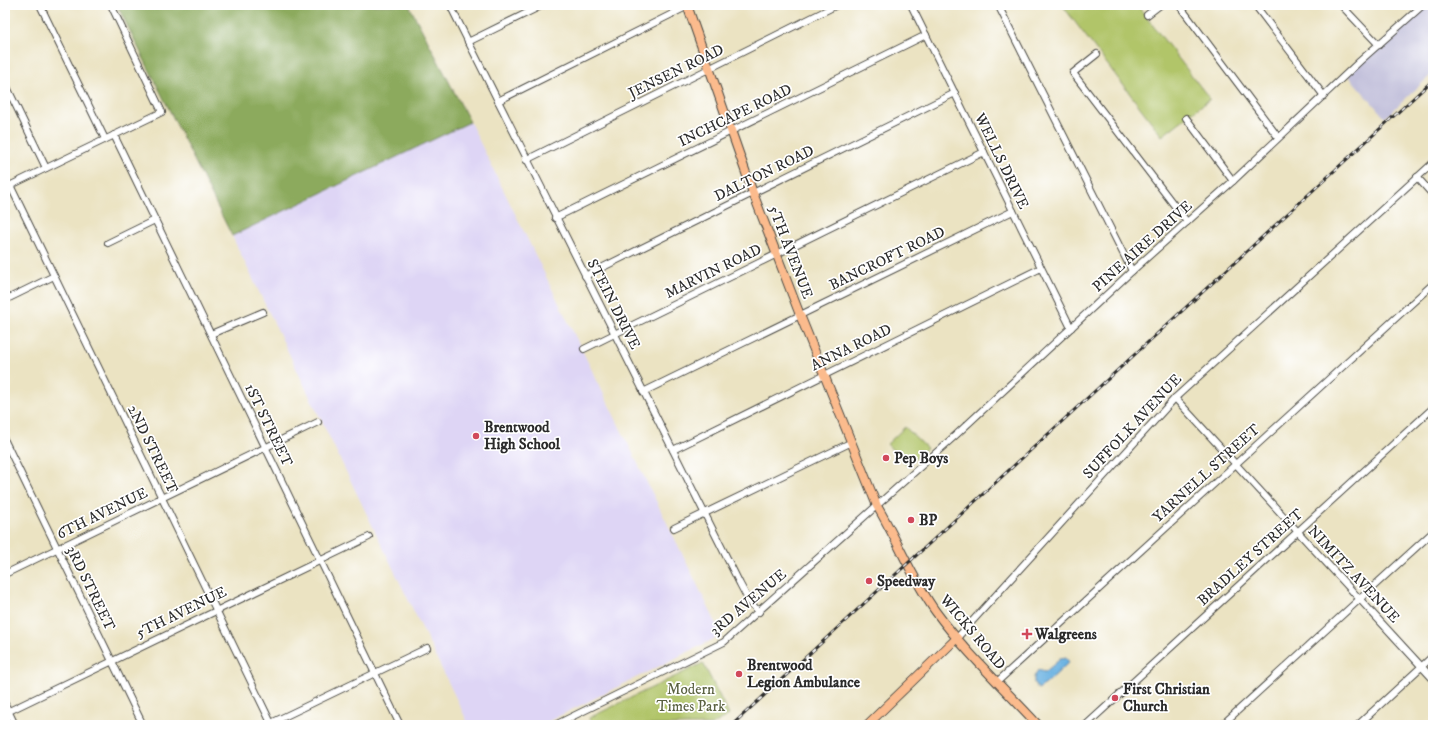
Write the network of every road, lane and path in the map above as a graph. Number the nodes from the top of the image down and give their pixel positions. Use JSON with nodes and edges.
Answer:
{"nodes":[{"id":1,"x":40,"y":5,"type":"edge"},
{"id":2,"x":111,"y":5,"type":"edge"},
{"id":3,"x":450,"y":5,"type":"edge"},
{"id":4,"x":543,"y":5,"type":"edge"},
{"id":5,"x":837,"y":5,"type":"edge"},
{"id":6,"x":910,"y":5,"type":"edge"},
{"id":7,"x":998,"y":5,"type":"edge"},
{"id":8,"x":1160,"y":5,"type":"edge"},
{"id":9,"x":1179,"y":5,"type":"edge"},
{"id":10,"x":1255,"y":5,"type":"edge"},
{"id":11,"x":1341,"y":5,"type":"edge"},
{"id":12,"x":1423,"y":5,"type":"edge"},
{"id":13,"x":688,"y":6,"type":"edge"},
{"id":14,"x":1147,"y":15,"type":"dead end"},
{"id":15,"x":926,"y":35,"type":"junction"},
{"id":16,"x":468,"y":42,"type":"junction"},
{"id":17,"x":1379,"y":45,"type":"junction"},
{"id":18,"x":1098,"y":54,"type":"dead end"},
{"id":19,"x":709,"y":69,"type":"junction"},
{"id":20,"x":5,"y":83,"type":"edge"},
{"id":21,"x":955,"y":94,"type":"junction"},
{"id":22,"x":1324,"y":96,"type":"junction"},
{"id":23,"x":498,"y":101,"type":"junction"},
{"id":24,"x":1186,"y":118,"type":"dead end"},
{"id":25,"x":731,"y":131,"type":"junction"},
{"id":26,"x":114,"y":135,"type":"junction"},
{"id":27,"x":1278,"y":137,"type":"junction"},
{"id":28,"x":105,"y":139,"type":"junction"},
{"id":29,"x":984,"y":152,"type":"junction"},
{"id":30,"x":526,"y":160,"type":"junction"},
{"id":31,"x":1433,"y":163,"type":"edge"},
{"id":32,"x":46,"y":168,"type":"junction"},
{"id":33,"x":1417,"y":177,"type":"junction"},
{"id":34,"x":1233,"y":181,"type":"junction"},
{"id":35,"x":8,"y":187,"type":"edge"},
{"id":36,"x":753,"y":193,"type":"junction"},
{"id":37,"x":1433,"y":195,"type":"edge"},
{"id":38,"x":1013,"y":211,"type":"junction"},
{"id":39,"x":555,"y":218,"type":"junction"},
{"id":40,"x":155,"y":220,"type":"junction"},
{"id":41,"x":1187,"y":222,"type":"junction"},
{"id":42,"x":108,"y":243,"type":"dead end"},
{"id":43,"x":777,"y":254,"type":"junction"},
{"id":44,"x":1041,"y":268,"type":"junction"},
{"id":45,"x":1132,"y":271,"type":"junction"},
{"id":46,"x":54,"y":276,"type":"junction"},
{"id":47,"x":585,"y":276,"type":"junction"},
{"id":48,"x":1433,"y":284,"type":"edge"},
{"id":49,"x":5,"y":300,"type":"edge"},
{"id":50,"x":264,"y":312,"type":"dead end"},
{"id":51,"x":800,"y":315,"type":"junction"},
{"id":52,"x":1071,"y":328,"type":"junction"},
{"id":53,"x":211,"y":334,"type":"junction"},
{"id":54,"x":614,"y":334,"type":"junction"},
{"id":55,"x":584,"y":349,"type":"dead end"},
{"id":56,"x":825,"y":375,"type":"junction"},
{"id":57,"x":644,"y":392,"type":"junction"},
{"id":58,"x":1175,"y":398,"type":"junction"},
{"id":59,"x":1433,"y":408,"type":"edge"},
{"id":60,"x":318,"y":422,"type":"dead end"},
{"id":61,"x":5,"y":441,"type":"edge"},
{"id":62,"x":852,"y":442,"type":"junction"},
{"id":63,"x":265,"y":448,"type":"junction"},
{"id":64,"x":673,"y":450,"type":"junction"},
{"id":65,"x":1236,"y":464,"type":"junction"},
{"id":66,"x":162,"y":498,"type":"junction"},
{"id":67,"x":877,"y":506,"type":"junction"},
{"id":68,"x":704,"y":512,"type":"junction"},
{"id":69,"x":674,"y":528,"type":"dead end"},
{"id":70,"x":1297,"y":531,"type":"junction"},
{"id":71,"x":1433,"y":532,"type":"edge"},
{"id":72,"x":369,"y":536,"type":"dead end"},
{"id":73,"x":58,"y":548,"type":"junction"},
{"id":74,"x":321,"y":560,"type":"junction"},
{"id":75,"x":5,"y":574,"type":"edge"},
{"id":76,"x":1359,"y":599,"type":"junction"},
{"id":77,"x":216,"y":610,"type":"junction"},
{"id":78,"x":759,"y":612,"type":"junction"},
{"id":79,"x":958,"y":638,"type":"junction"},
{"id":80,"x":427,"y":648,"type":"dead end"},
{"id":81,"x":1433,"y":656,"type":"edge"},
{"id":82,"x":112,"y":661,"type":"junction"},
{"id":83,"x":1422,"y":667,"type":"junction"},
{"id":84,"x":375,"y":673,"type":"junction"},
{"id":85,"x":1433,"y":679,"type":"edge"},
{"id":86,"x":998,"y":682,"type":"junction"},
{"id":87,"x":5,"y":704,"type":"edge"},
{"id":88,"x":7,"y":712,"type":"edge"},
{"id":89,"x":270,"y":724,"type":"edge"},
{"id":90,"x":15,"y":725,"type":"edge"},
{"id":91,"x":143,"y":725,"type":"edge"},
{"id":92,"x":400,"y":725,"type":"edge"},
{"id":93,"x":555,"y":725,"type":"edge"},
{"id":94,"x":866,"y":725,"type":"edge"},
{"id":95,"x":1038,"y":725,"type":"edge"},
{"id":96,"x":1086,"y":725,"type":"edge"},
{"id":97,"x":1222,"y":725,"type":"edge"},
{"id":98,"x":1358,"y":725,"type":"edge"}],
"edges":[{"from":1,"to":28,"type":"street"},
{"from":2,"to":26,"type":"street"},
{"from":3,"to":16,"type":"street","name":"STEIN DRIVE"},
{"from":4,"to":16,"type":"street"},
{"from":5,"to":19,"type":"street","name":"JENSEN ROAD"},
{"from":6,"to":15,"type":"street","name":"WELLS DRIVE"},
{"from":7,"to":45,"type":"street"},
{"from":8,"to":14,"type":"street"},
{"from":9,"to":27,"type":"street"},
{"from":10,"to":22,"type":"street"},
{"from":11,"to":17,"type":"street"},
{"from":12,"to":17,"type":"street","name":"PINE AIRE DRIVE"},
{"from":13,"to":19,"type":"main road","name":"5TH AVENUE"},
{"from":13,"to":23,"type":"street"},
{"from":15,"to":21,"type":"street","name":"WELLS DRIVE"},
{"from":15,"to":25,"type":"street","name":"INCHCAPE ROAD"},
{"from":16,"to":23,"type":"street","name":"STEIN DRIVE"},
{"from":17,"to":22,"type":"street","name":"PINE AIRE DRIVE"},
{"from":18,"to":41,"type":"street"},
{"from":19,"to":25,"type":"main road","name":"5TH AVENUE"},
{"from":19,"to":30,"type":"street","name":"JENSEN ROAD"},
{"from":20,"to":32,"type":"street"},
{"from":21,"to":29,"type":"street","name":"WELLS DRIVE"},
{"from":21,"to":36,"type":"street","name":"DALTON ROAD"},
{"from":22,"to":27,"type":"street","name":"PINE AIRE DRIVE"},
{"from":23,"to":30,"type":"street","name":"STEIN DRIVE"},
{"from":24,"to":34,"type":"street"},
{"from":25,"to":36,"type":"main road","name":"5TH AVENUE"},
{"from":25,"to":39,"type":"street","name":"INCHCAPE ROAD"},
{"from":26,"to":28,"type":"street"},
{"from":26,"to":40,"type":"street","name":"1ST STREET"},
{"from":27,"to":34,"type":"street","name":"PINE AIRE DRIVE"},
{"from":28,"to":32,"type":"street"},
{"from":29,"to":38,"type":"street","name":"WELLS DRIVE"},
{"from":29,"to":43,"type":"street","name":"MARVIN ROAD"},
{"from":30,"to":39,"type":"street","name":"STEIN DRIVE"},
{"from":31,"to":33,"type":"street","name":"SUFFOLK AVENUE"},
{"from":32,"to":35,"type":"street"},
{"from":33,"to":37,"type":"street"},
{"from":33,"to":58,"type":"street","name":"SUFFOLK AVENUE"},
{"from":34,"to":41,"type":"street","name":"PINE AIRE DRIVE"},
{"from":35,"to":46,"type":"street","name":"2ND STREET"},
{"from":36,"to":43,"type":"main road","name":"5TH AVENUE"},
{"from":36,"to":47,"type":"street","name":"DALTON ROAD"},
{"from":38,"to":44,"type":"street","name":"WELLS DRIVE"},
{"from":38,"to":51,"type":"street","name":"BANCROFT ROAD"},
{"from":39,"to":47,"type":"street","name":"STEIN DRIVE"},
{"from":40,"to":42,"type":"street"},
{"from":40,"to":53,"type":"street","name":"1ST STREET"},
{"from":41,"to":45,"type":"street","name":"PINE AIRE DRIVE"},
{"from":43,"to":51,"type":"main road","name":"5TH AVENUE"},
{"from":43,"to":54,"type":"street","name":"MARVIN ROAD"},
{"from":44,"to":52,"type":"street","name":"WELLS DRIVE"},
{"from":44,"to":56,"type":"street","name":"ANNA ROAD"},
{"from":45,"to":52,"type":"street","name":"PINE AIRE DRIVE"},
{"from":46,"to":49,"type":"street"},
{"from":46,"to":66,"type":"street","name":"2ND STREET"},
{"from":47,"to":54,"type":"street","name":"STEIN DRIVE"},
{"from":48,"to":65,"type":"street","name":"YARNELL STREET"},
{"from":50,"to":53,"type":"street"},
{"from":51,"to":56,"type":"main road","name":"5TH AVENUE"},
{"from":51,"to":57,"type":"street","name":"BANCROFT ROAD"},
{"from":52,"to":67,"type":"street","name":"PINE AIRE DRIVE"},
{"from":53,"to":63,"type":"street","name":"1ST STREET"},
{"from":54,"to":55,"type":"street","name":"MARVIN ROAD"},
{"from":54,"to":57,"type":"street","name":"STEIN DRIVE"},
{"from":56,"to":62,"type":"main road","name":"5TH AVENUE"},
{"from":56,"to":64,"type":"street","name":"ANNA ROAD"},
{"from":57,"to":64,"type":"street","name":"STEIN DRIVE"},
{"from":58,"to":65,"type":"street","name":"NIMITZ AVENUE"},
{"from":58,"to":79,"type":"street","name":"SUFFOLK AVENUE"},
{"from":59,"to":70,"type":"street","name":"BRADLEY STREET"},
{"from":60,"to":63,"type":"street","name":"6TH AVENUE"},
{"from":61,"to":73,"type":"street","name":"3RD STREET"},
{"from":62,"to":67,"type":"main road","name":"5TH AVENUE"},
{"from":62,"to":68,"type":"street"},
{"from":63,"to":66,"type":"street","name":"6TH AVENUE"},
{"from":63,"to":74,"type":"street","name":"1ST STREET"},
{"from":64,"to":68,"type":"street","name":"STEIN DRIVE"},
{"from":65,"to":70,"type":"street","name":"NIMITZ AVENUE"},
{"from":65,"to":86,"type":"street","name":"YARNELL STREET"},
{"from":66,"to":73,"type":"street","name":"6TH AVENUE"},
{"from":66,"to":77,"type":"street","name":"2ND STREET"},
{"from":67,"to":78,"type":"street","name":"3RD AVENUE"},
{"from":67,"to":79,"type":"main road","name":"WICKS ROAD"},
{"from":68,"to":69,"type":"street"},
{"from":68,"to":78,"type":"street","name":"STEIN DRIVE"},
{"from":70,"to":76,"type":"street","name":"NIMITZ AVENUE"},
{"from":70,"to":96,"type":"street","name":"BRADLEY STREET"},
{"from":71,"to":76,"type":"street"},
{"from":72,"to":74,"type":"street","name":"5TH AVENUE"},
{"from":73,"to":75,"type":"street","name":"6TH AVENUE"},
{"from":73,"to":82,"type":"street","name":"3RD STREET"},
{"from":74,"to":77,"type":"street","name":"5TH AVENUE"},
{"from":74,"to":84,"type":"street","name":"1ST STREET"},
{"from":76,"to":83,"type":"street","name":"NIMITZ AVENUE"},
{"from":76,"to":97,"type":"street"},
{"from":77,"to":82,"type":"street","name":"5TH AVENUE"},
{"from":77,"to":89,"type":"street","name":"2ND STREET"},
{"from":78,"to":93,"type":"street","name":"3RD AVENUE"},
{"from":79,"to":86,"type":"main road","name":"WICKS ROAD"},
{"from":79,"to":94,"type":"main road","name":"SUFFOLK AVENUE"},
{"from":80,"to":84,"type":"street"},
{"from":81,"to":83,"type":"street"},
{"from":82,"to":88,"type":"street","name":"5TH AVENUE"},
{"from":82,"to":91,"type":"street","name":"3RD STREET"},
{"from":83,"to":85,"type":"street","name":"NIMITZ AVENUE"},
{"from":83,"to":98,"type":"street"},
{"from":84,"to":89,"type":"street"},
{"from":84,"to":92,"type":"street","name":"1ST STREET"},
{"from":86,"to":95,"type":"main road","name":"WICKS ROAD"},
{"from":87,"to":88,"type":"street"},
{"from":88,"to":90,"type":"street"}]}
